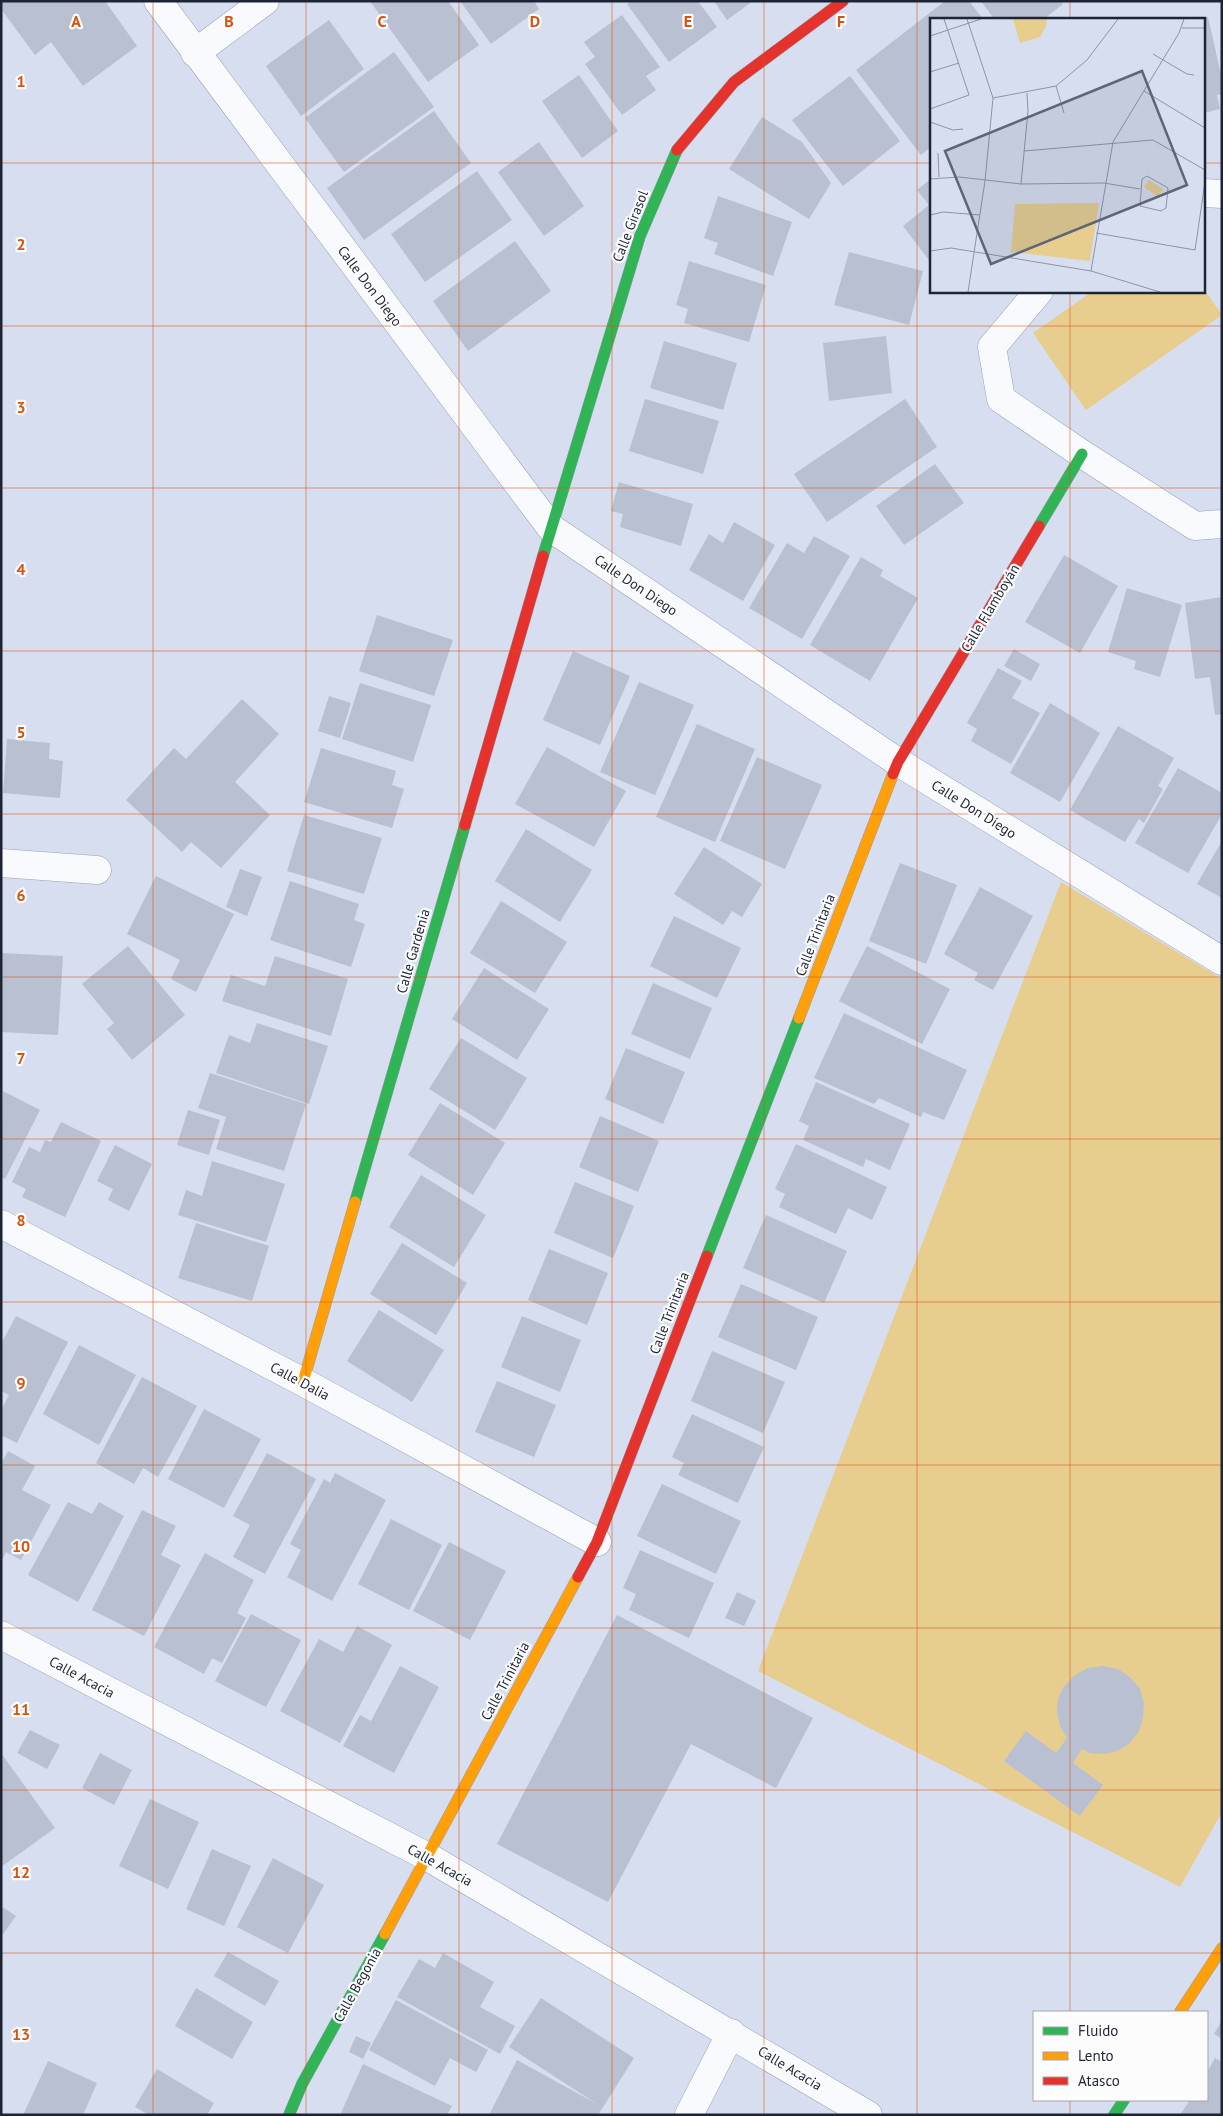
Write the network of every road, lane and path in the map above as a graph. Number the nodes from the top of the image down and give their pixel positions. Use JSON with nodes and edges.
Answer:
{"nodes":[{"id":1,"x":158,"y":1,"type":"edge"},
{"id":2,"x":265,"y":1,"type":"edge"},
{"id":3,"x":843,"y":1,"type":"edge"},
{"id":4,"x":196,"y":53,"type":"junction"},
{"id":5,"x":1206,"y":193,"type":"edge"},
{"id":6,"x":1222,"y":194,"type":"edge"},
{"id":7,"x":1038,"y":292,"type":"edge"},
{"id":8,"x":1082,"y":454,"type":"junction"},
{"id":9,"x":1222,"y":524,"type":"edge"},
{"id":10,"x":551,"y":528,"type":"junction"},
{"id":11,"x":898,"y":762,"type":"junction"},
{"id":12,"x":1,"y":862,"type":"edge"},
{"id":13,"x":97,"y":870,"type":"dead end"},
{"id":14,"x":1222,"y":960,"type":"edge"},
{"id":15,"x":1,"y":1224,"type":"edge"},
{"id":16,"x":303,"y":1382,"type":"junction"},
{"id":17,"x":597,"y":1542,"type":"junction"},
{"id":18,"x":1,"y":1635,"type":"edge"},
{"id":19,"x":428,"y":1857,"type":"junction"},
{"id":20,"x":1222,"y":1948,"type":"edge"},
{"id":21,"x":1181,"y":2011,"type":"edge"},
{"id":22,"x":731,"y":2033,"type":"junction"},
{"id":23,"x":1123,"y":2101,"type":"edge"},
{"id":24,"x":289,"y":2115,"type":"edge"},
{"id":25,"x":689,"y":2115,"type":"edge"},
{"id":26,"x":868,"y":2115,"type":"edge"},
{"id":27,"x":1114,"y":2115,"type":"edge"}],
"edges":[{"from":1,"to":4,"type":"street","name":"Calle Don Diego"},
{"from":2,"to":4,"type":"street"},
{"from":3,"to":10,"type":"street","name":"Calle Girasol"},
{"from":4,"to":10,"type":"street","name":"Calle Don Diego"},
{"from":5,"to":6,"type":"street"},
{"from":7,"to":8,"type":"street"},
{"from":8,"to":9,"type":"street"},
{"from":8,"to":11,"type":"street","name":"Calle Flamboyán"},
{"from":10,"to":11,"type":"street","name":"Calle Don Diego"},
{"from":10,"to":16,"type":"street","name":"Calle Gardenia"},
{"from":11,"to":14,"type":"street","name":"Calle Don Diego"},
{"from":11,"to":17,"type":"street","name":"Calle Trinitaria"},
{"from":12,"to":13,"type":"street"},
{"from":15,"to":16,"type":"street","name":"Calle Dalia"},
{"from":16,"to":17,"type":"street","name":"Calle Dalia"},
{"from":17,"to":19,"type":"street","name":"Calle Trinitaria"},
{"from":18,"to":19,"type":"street","name":"Calle Acacia"},
{"from":19,"to":22,"type":"street","name":"Calle Acacia"},
{"from":19,"to":24,"type":"street","name":"Calle Begonia"},
{"from":20,"to":21,"type":"street"},
{"from":22,"to":25,"type":"street"},
{"from":22,"to":26,"type":"street","name":"Calle Acacia"},
{"from":23,"to":27,"type":"street"}]}
